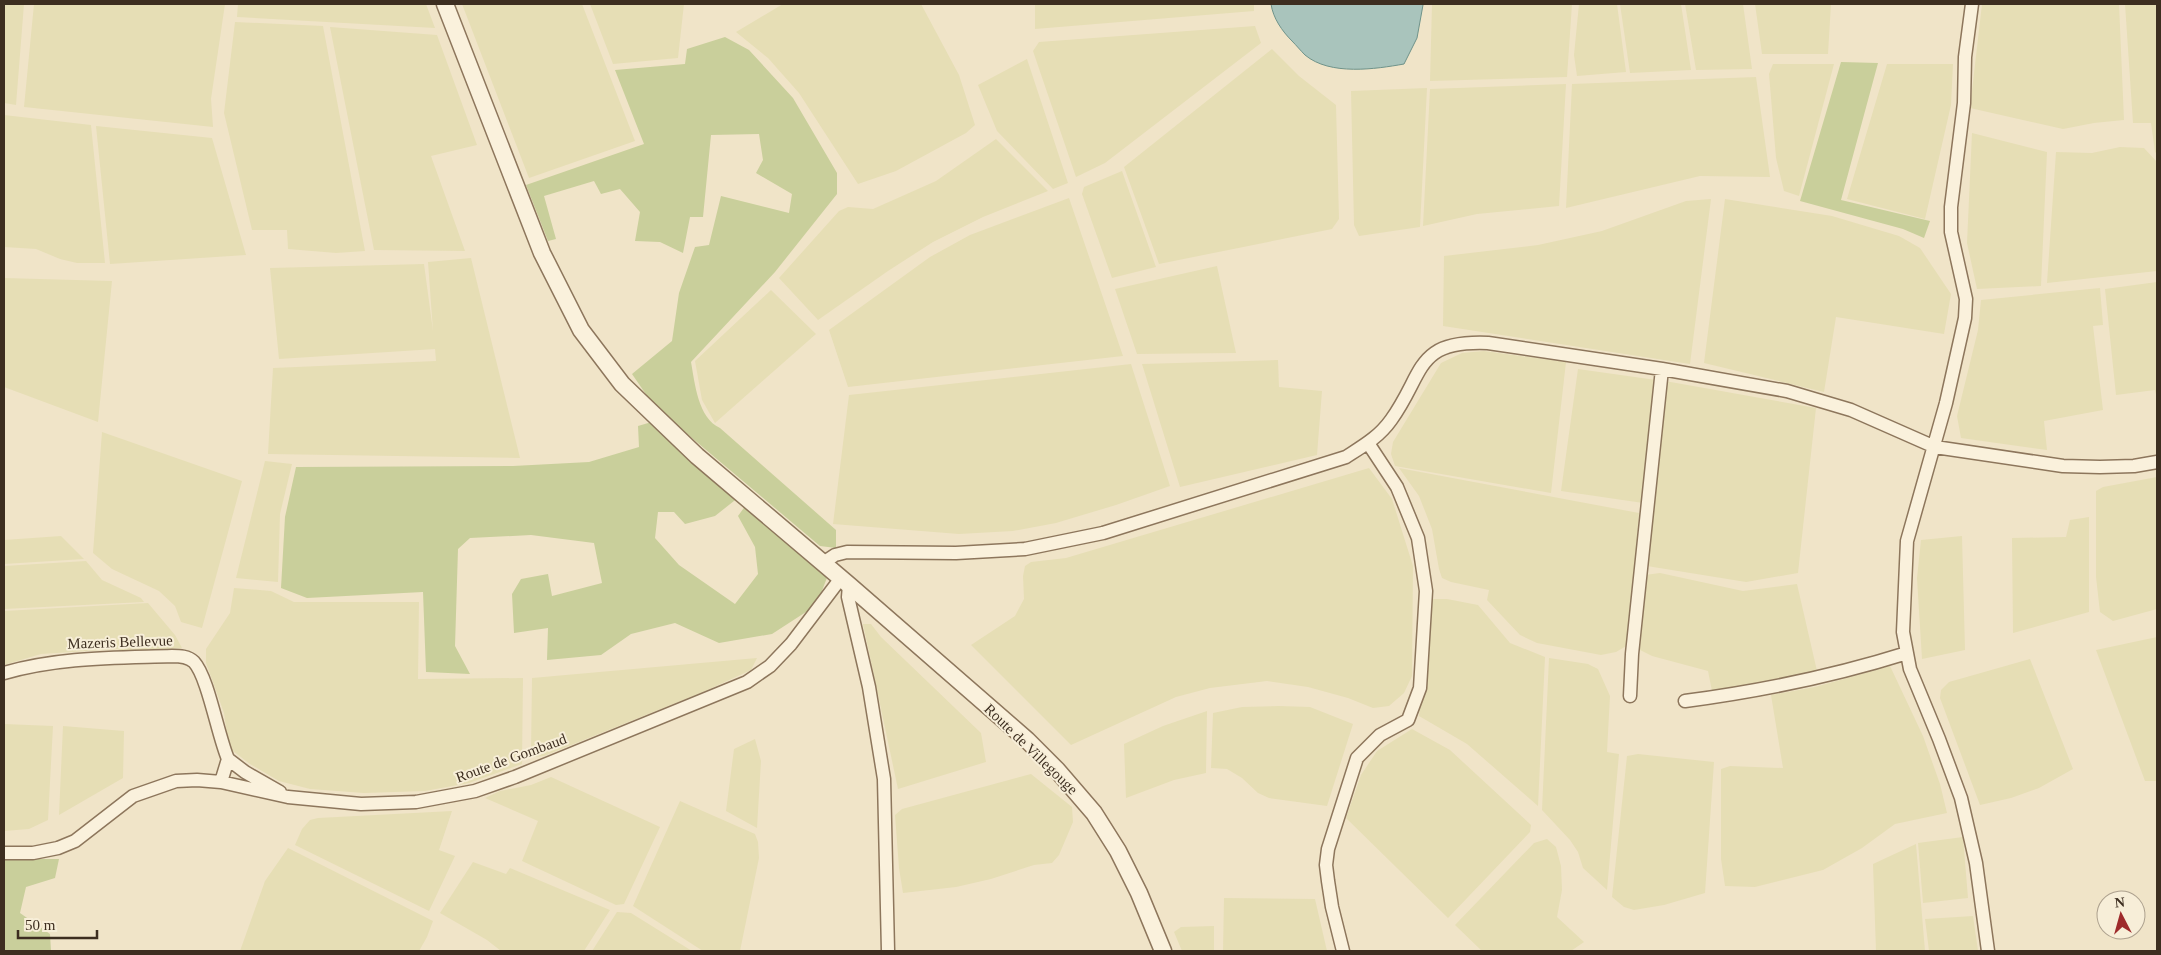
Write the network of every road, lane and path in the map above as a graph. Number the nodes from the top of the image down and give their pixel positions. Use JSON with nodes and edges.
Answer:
{"nodes":[{"id":1,"x":445,"y":4,"type":"edge"},
{"id":2,"x":1972,"y":4,"type":"edge"},
{"id":3,"x":1662,"y":369,"type":"junction"},
{"id":4,"x":1368,"y":443,"type":"junction"},
{"id":5,"x":1934,"y":447,"type":"junction"},
{"id":6,"x":2157,"y":462,"type":"edge"},
{"id":7,"x":823,"y":563,"type":"junction"},
{"id":8,"x":845,"y":582,"type":"junction"},
{"id":9,"x":1907,"y":653,"type":"junction"},
{"id":10,"x":4,"y":673,"type":"edge"},
{"id":11,"x":1630,"y":696,"type":"dead end"},
{"id":12,"x":1685,"y":701,"type":"dead end"},
{"id":13,"x":228,"y":758,"type":"junction"},
{"id":14,"x":221,"y":782,"type":"junction"},
{"id":15,"x":288,"y":797,"type":"junction"},
{"id":16,"x":4,"y":853,"type":"edge"},
{"id":17,"x":888,"y":951,"type":"edge"},
{"id":18,"x":1163,"y":951,"type":"edge"},
{"id":19,"x":1343,"y":951,"type":"edge"},
{"id":20,"x":1988,"y":951,"type":"edge"}],
"edges":[{"from":1,"to":7,"type":"street","name":"Route de Villegouge"},
{"from":2,"to":5,"type":"street"},
{"from":3,"to":4,"type":"street"},
{"from":3,"to":5,"type":"street"},
{"from":3,"to":11,"type":"street"},
{"from":4,"to":7,"type":"street"},
{"from":4,"to":19,"type":"street"},
{"from":5,"to":6,"type":"street"},
{"from":5,"to":9,"type":"street"},
{"from":7,"to":8,"type":"street","name":"Route de Villegouge"},
{"from":8,"to":15,"type":"street","name":"Route de Gombaud"},
{"from":8,"to":17,"type":"street"},
{"from":8,"to":18,"type":"street","name":"Route de Villegouge"},
{"from":9,"to":12,"type":"street"},
{"from":9,"to":20,"type":"street"},
{"from":10,"to":13,"type":"street","name":"Mazeris Bellevue"},
{"from":13,"to":14,"type":"street"},
{"from":13,"to":15,"type":"street"},
{"from":14,"to":15,"type":"street","name":"Route de Gombaud"},
{"from":14,"to":16,"type":"street","name":"Route de Gombaud"}]}
